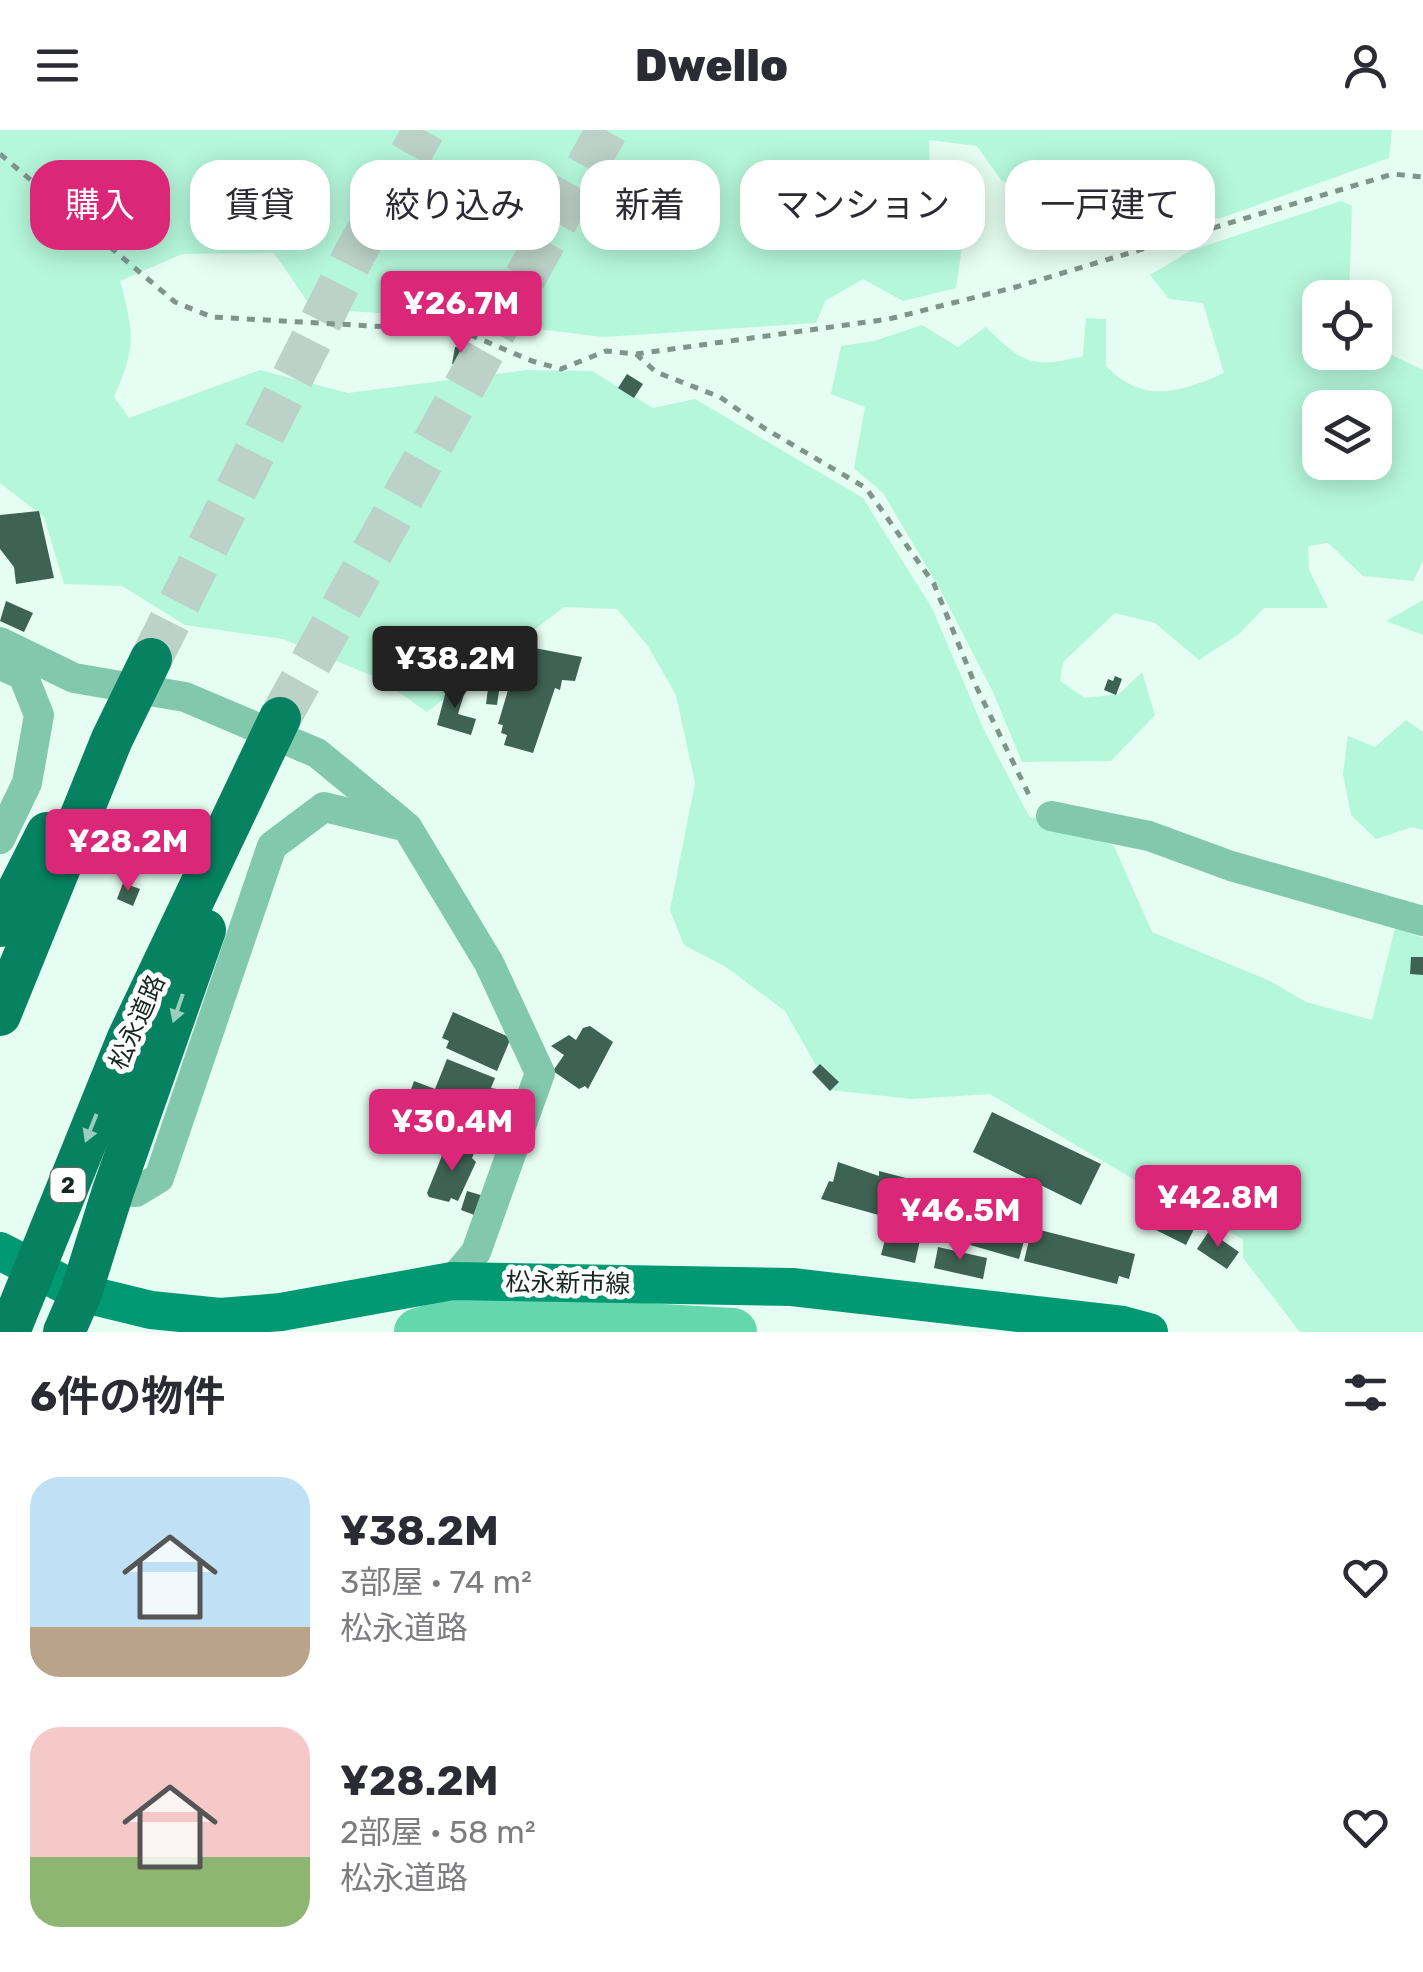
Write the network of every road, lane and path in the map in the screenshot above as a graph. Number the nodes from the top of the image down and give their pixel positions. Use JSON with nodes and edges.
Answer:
{"nodes":[{"id":1,"x":0,"y":154,"type":"edge"},
{"id":2,"x":1423,"y":176,"type":"edge"},
{"id":3,"x":636,"y":354,"type":"junction"},
{"id":4,"x":0,"y":642,"type":"edge"},
{"id":5,"x":151,"y":659,"type":"tunnel mouth"},
{"id":6,"x":0,"y":665,"type":"edge"},
{"id":7,"x":292,"y":732,"type":"junction"},
{"id":8,"x":112,"y":738,"type":"junction"},
{"id":9,"x":1051,"y":816,"type":"joint"},
{"id":10,"x":407,"y":827,"type":"junction"},
{"id":11,"x":0,"y":839,"type":"edge"},
{"id":12,"x":1423,"y":921,"type":"edge"},
{"id":13,"x":0,"y":926,"type":"edge"},
{"id":14,"x":0,"y":1014,"type":"edge"},
{"id":15,"x":114,"y":1190,"type":"junction"},
{"id":16,"x":0,"y":1251,"type":"edge"},
{"id":17,"x":452,"y":1280,"type":"junction"},
{"id":18,"x":75,"y":1307,"type":"edge"},
{"id":19,"x":1031,"y":1326,"type":"edge"},
{"id":20,"x":8,"y":1332,"type":"edge"},
{"id":21,"x":1149,"y":1332,"type":"edge"}],
"edges":[{"from":1,"to":3,"type":"path"},
{"from":2,"to":3,"type":"path"},
{"from":3,"to":9,"type":"path"},
{"from":4,"to":7,"type":"street"},
{"from":5,"to":8,"type":"highway"},
{"from":6,"to":11,"type":"street"},
{"from":7,"to":10,"type":"street"},
{"from":7,"to":15,"type":"highway","one_way":true},
{"from":7,"to":20,"type":"highway","name":"松永道路","number":"2","one_way":true},
{"from":8,"to":13,"type":"highway"},
{"from":8,"to":14,"type":"highway"},
{"from":9,"to":12,"type":"street"},
{"from":10,"to":15,"type":"street"},
{"from":10,"to":17,"type":"street"},
{"from":15,"to":18,"type":"highway"},
{"from":16,"to":18,"type":"main road","name":"松永新市線"},
{"from":17,"to":18,"type":"main road","name":"松永新市線"},
{"from":17,"to":19,"type":"main road","name":"松永新市線"},
{"from":19,"to":21,"type":"main road","name":"松永新市線"}]}
